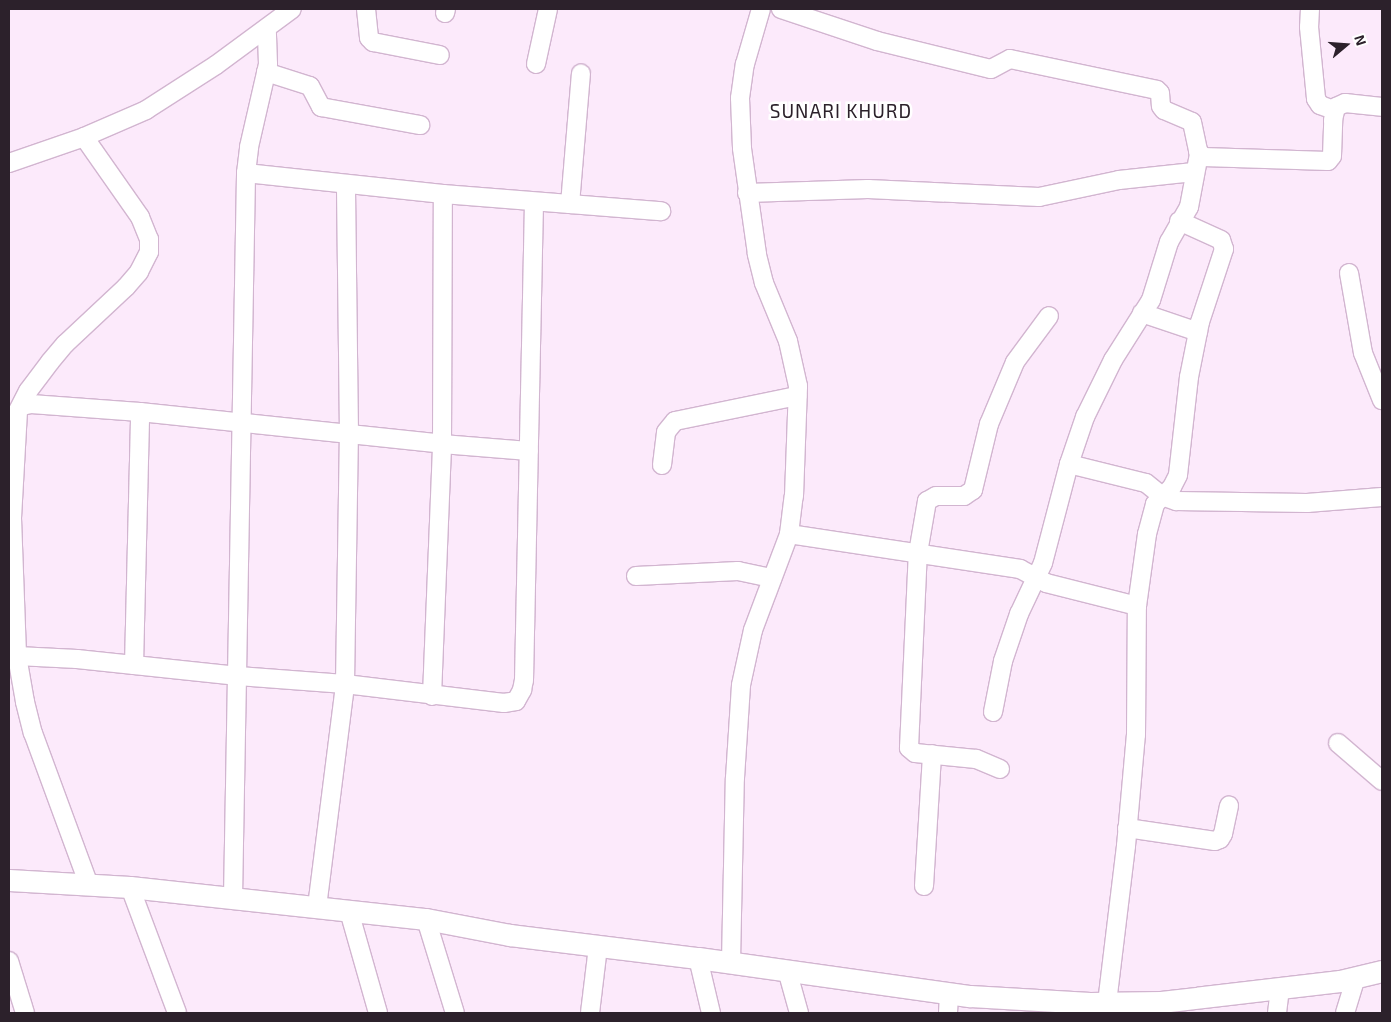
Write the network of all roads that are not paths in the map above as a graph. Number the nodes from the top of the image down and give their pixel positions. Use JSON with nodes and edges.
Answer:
{"nodes":[{"id":1,"x":292,"y":9,"type":"edge"},
{"id":2,"x":366,"y":9,"type":"edge"},
{"id":3,"x":548,"y":9,"type":"edge"},
{"id":4,"x":761,"y":9,"type":"edge"},
{"id":5,"x":781,"y":9,"type":"edge"},
{"id":6,"x":1305,"y":10,"type":"edge"},
{"id":7,"x":267,"y":28,"type":"junction"},
{"id":8,"x":440,"y":55,"type":"dead end"},
{"id":9,"x":536,"y":64,"type":"dead end"},
{"id":10,"x":266,"y":72,"type":"junction"},
{"id":11,"x":581,"y":73,"type":"dead end"},
{"id":12,"x":1382,"y":107,"type":"edge"},
{"id":13,"x":1334,"y":110,"type":"junction"},
{"id":14,"x":420,"y":125,"type":"dead end"},
{"id":15,"x":84,"y":137,"type":"junction"},
{"id":16,"x":1199,"y":154,"type":"junction"},
{"id":17,"x":9,"y":163,"type":"edge"},
{"id":18,"x":1194,"y":172,"type":"junction"},
{"id":19,"x":246,"y":173,"type":"junction"},
{"id":20,"x":346,"y":184,"type":"junction"},
{"id":21,"x":747,"y":193,"type":"junction"},
{"id":22,"x":443,"y":194,"type":"junction"},
{"id":23,"x":534,"y":202,"type":"junction"},
{"id":24,"x":570,"y":204,"type":"junction"},
{"id":25,"x":661,"y":211,"type":"dead end"},
{"id":26,"x":1179,"y":221,"type":"junction"},
{"id":27,"x":1349,"y":273,"type":"dead end"},
{"id":28,"x":1142,"y":313,"type":"junction"},
{"id":29,"x":1049,"y":316,"type":"dead end"},
{"id":30,"x":1198,"y":332,"type":"junction"},
{"id":31,"x":797,"y":396,"type":"junction"},
{"id":32,"x":1382,"y":400,"type":"edge"},
{"id":33,"x":22,"y":406,"type":"junction"},
{"id":34,"x":140,"y":412,"type":"junction"},
{"id":35,"x":242,"y":421,"type":"junction"},
{"id":36,"x":349,"y":434,"type":"junction"},
{"id":37,"x":442,"y":444,"type":"junction"},
{"id":38,"x":529,"y":451,"type":"junction"},
{"id":39,"x":1069,"y":464,"type":"junction"},
{"id":40,"x":662,"y":465,"type":"dead end"},
{"id":41,"x":1162,"y":496,"type":"junction"},
{"id":42,"x":1382,"y":497,"type":"edge"},
{"id":43,"x":789,"y":534,"type":"junction"},
{"id":44,"x":918,"y":553,"type":"junction"},
{"id":45,"x":636,"y":576,"type":"dead end"},
{"id":46,"x":772,"y":578,"type":"junction"},
{"id":47,"x":1037,"y":579,"type":"junction"},
{"id":48,"x":1137,"y":606,"type":"junction"},
{"id":49,"x":17,"y":656,"type":"junction"},
{"id":50,"x":134,"y":665,"type":"junction"},
{"id":51,"x":238,"y":676,"type":"junction"},
{"id":52,"x":345,"y":684,"type":"junction"},
{"id":53,"x":432,"y":696,"type":"junction"},
{"id":54,"x":993,"y":712,"type":"dead end"},
{"id":55,"x":1338,"y":743,"type":"dead end"},
{"id":56,"x":932,"y":754,"type":"junction"},
{"id":57,"x":1000,"y":769,"type":"dead end"},
{"id":58,"x":1382,"y":781,"type":"edge"},
{"id":59,"x":1229,"y":806,"type":"dead end"},
{"id":60,"x":1127,"y":828,"type":"junction"},
{"id":61,"x":9,"y":880,"type":"edge"},
{"id":62,"x":89,"y":885,"type":"junction"},
{"id":63,"x":924,"y":886,"type":"dead end"},
{"id":64,"x":130,"y":887,"type":"junction"},
{"id":65,"x":233,"y":898,"type":"junction"},
{"id":66,"x":317,"y":907,"type":"junction"},
{"id":67,"x":349,"y":912,"type":"junction"},
{"id":68,"x":426,"y":919,"type":"junction"},
{"id":69,"x":598,"y":947,"type":"junction"},
{"id":70,"x":698,"y":958,"type":"junction"},
{"id":71,"x":9,"y":961,"type":"edge"},
{"id":72,"x":731,"y":962,"type":"junction"},
{"id":73,"x":787,"y":970,"type":"junction"},
{"id":74,"x":1382,"y":971,"type":"edge"},
{"id":75,"x":1356,"y":978,"type":"junction"},
{"id":76,"x":1280,"y":989,"type":"junction"},
{"id":77,"x":948,"y":1003,"type":"edge"},
{"id":78,"x":1096,"y":1006,"type":"edge"},
{"id":79,"x":25,"y":1013,"type":"edge"},
{"id":80,"x":177,"y":1013,"type":"edge"},
{"id":81,"x":378,"y":1013,"type":"edge"},
{"id":82,"x":455,"y":1013,"type":"edge"},
{"id":83,"x":590,"y":1013,"type":"edge"},
{"id":84,"x":711,"y":1013,"type":"edge"},
{"id":85,"x":798,"y":1013,"type":"edge"},
{"id":86,"x":1277,"y":1013,"type":"edge"},
{"id":87,"x":1345,"y":1013,"type":"edge"}],
"edges":[{"from":1,"to":7,"type":"street"},
{"from":2,"to":8,"type":"street"},
{"from":3,"to":9,"type":"street"},
{"from":4,"to":21,"type":"street"},
{"from":5,"to":16,"type":"street"},
{"from":6,"to":13,"type":"street"},
{"from":7,"to":10,"type":"street"},
{"from":7,"to":15,"type":"street"},
{"from":10,"to":14,"type":"street"},
{"from":10,"to":19,"type":"street"},
{"from":11,"to":24,"type":"street"},
{"from":12,"to":13,"type":"street"},
{"from":13,"to":16,"type":"street"},
{"from":15,"to":17,"type":"street"},
{"from":15,"to":33,"type":"street"},
{"from":16,"to":18,"type":"street"},
{"from":18,"to":21,"type":"street"},
{"from":18,"to":26,"type":"street"},
{"from":19,"to":20,"type":"street"},
{"from":19,"to":35,"type":"street"},
{"from":20,"to":22,"type":"street"},
{"from":20,"to":36,"type":"street"},
{"from":21,"to":31,"type":"street"},
{"from":22,"to":23,"type":"street"},
{"from":22,"to":37,"type":"street"},
{"from":23,"to":24,"type":"street"},
{"from":23,"to":38,"type":"street"},
{"from":24,"to":25,"type":"street"},
{"from":26,"to":28,"type":"street"},
{"from":26,"to":30,"type":"street"},
{"from":27,"to":32,"type":"street"},
{"from":28,"to":30,"type":"street"},
{"from":28,"to":39,"type":"street"},
{"from":29,"to":44,"type":"street"},
{"from":30,"to":41,"type":"street"},
{"from":31,"to":40,"type":"street"},
{"from":31,"to":43,"type":"street"},
{"from":33,"to":34,"type":"street"},
{"from":33,"to":49,"type":"street"},
{"from":34,"to":35,"type":"street"},
{"from":34,"to":50,"type":"street"},
{"from":35,"to":36,"type":"street"},
{"from":35,"to":51,"type":"street"},
{"from":36,"to":37,"type":"street"},
{"from":36,"to":52,"type":"street"},
{"from":37,"to":38,"type":"street"},
{"from":37,"to":53,"type":"street"},
{"from":38,"to":53,"type":"street"},
{"from":39,"to":41,"type":"street"},
{"from":39,"to":47,"type":"street"},
{"from":41,"to":42,"type":"street"},
{"from":41,"to":48,"type":"street"},
{"from":43,"to":44,"type":"street"},
{"from":43,"to":46,"type":"street"},
{"from":44,"to":47,"type":"street"},
{"from":44,"to":56,"type":"street"},
{"from":45,"to":46,"type":"street"},
{"from":46,"to":72,"type":"street"},
{"from":47,"to":48,"type":"street"},
{"from":47,"to":54,"type":"street"},
{"from":48,"to":60,"type":"street"},
{"from":49,"to":50,"type":"street"},
{"from":49,"to":62,"type":"street"},
{"from":50,"to":51,"type":"street"},
{"from":51,"to":52,"type":"street"},
{"from":51,"to":65,"type":"street"},
{"from":52,"to":53,"type":"street"},
{"from":52,"to":66,"type":"street"},
{"from":55,"to":58,"type":"street"},
{"from":56,"to":57,"type":"street"},
{"from":56,"to":63,"type":"street"},
{"from":59,"to":60,"type":"street"},
{"from":60,"to":78,"type":"street"},
{"from":61,"to":62,"type":"street"},
{"from":62,"to":64,"type":"street"},
{"from":64,"to":65,"type":"street"},
{"from":64,"to":80,"type":"street"},
{"from":65,"to":66,"type":"street"},
{"from":66,"to":67,"type":"street"},
{"from":67,"to":68,"type":"street"},
{"from":67,"to":81,"type":"street"},
{"from":68,"to":69,"type":"street"},
{"from":68,"to":82,"type":"street"},
{"from":69,"to":70,"type":"street"},
{"from":69,"to":83,"type":"street"},
{"from":70,"to":72,"type":"street"},
{"from":70,"to":84,"type":"street"},
{"from":71,"to":79,"type":"street"},
{"from":72,"to":73,"type":"street"},
{"from":73,"to":77,"type":"street"},
{"from":73,"to":85,"type":"street"},
{"from":74,"to":75,"type":"street"},
{"from":75,"to":76,"type":"street"},
{"from":75,"to":87,"type":"street"},
{"from":76,"to":78,"type":"street"},
{"from":76,"to":86,"type":"street"},
{"from":77,"to":78,"type":"street"}]}
